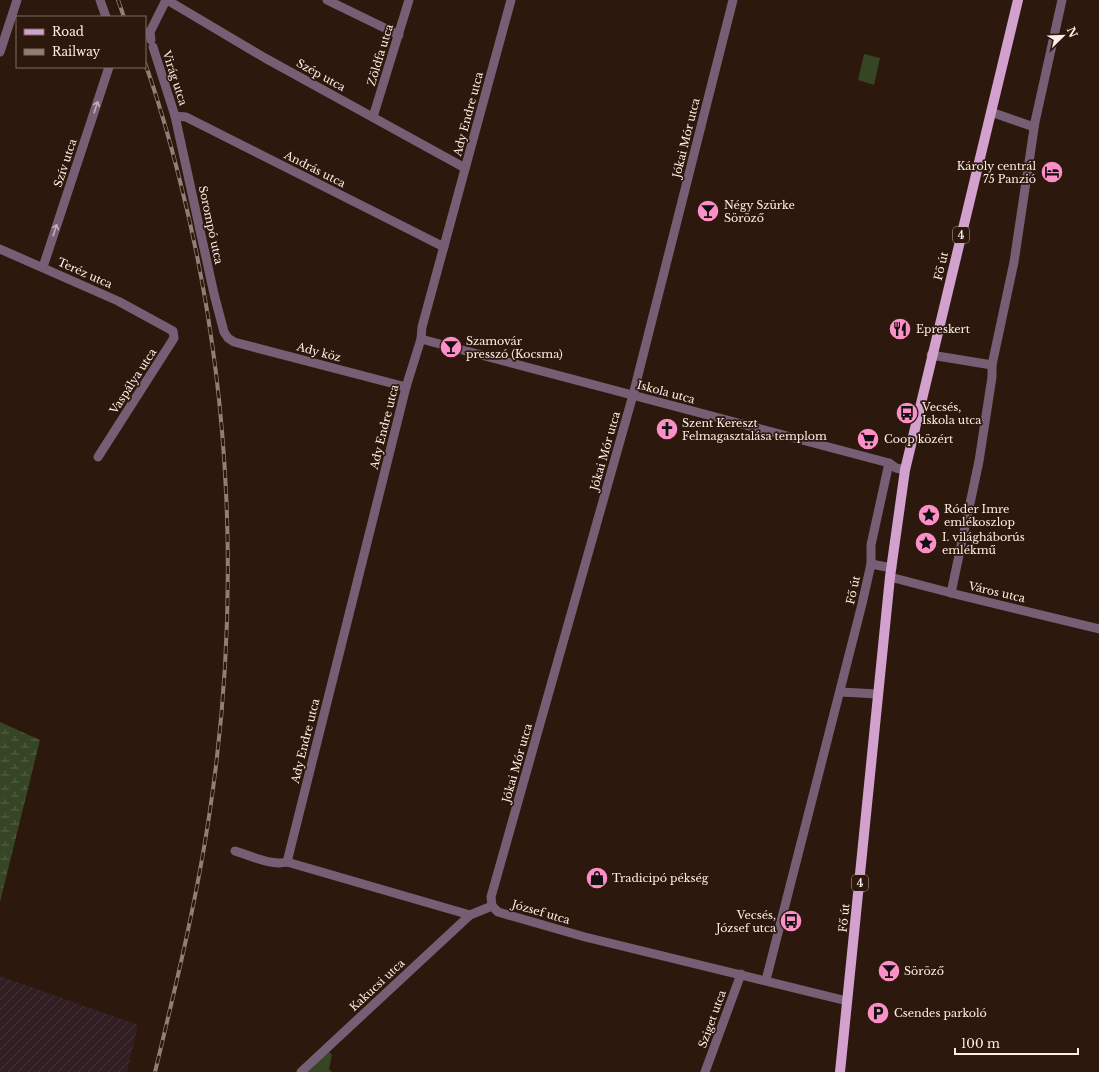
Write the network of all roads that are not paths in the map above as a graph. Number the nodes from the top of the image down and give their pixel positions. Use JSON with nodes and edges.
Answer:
{"nodes":[{"id":1,"x":17,"y":0,"type":"edge"},
{"id":2,"x":100,"y":0,"type":"edge"},
{"id":3,"x":167,"y":0,"type":"edge"},
{"id":4,"x":327,"y":0,"type":"edge"},
{"id":5,"x":409,"y":0,"type":"edge"},
{"id":6,"x":511,"y":0,"type":"edge"},
{"id":7,"x":733,"y":0,"type":"edge"},
{"id":8,"x":1018,"y":0,"type":"edge"},
{"id":9,"x":1062,"y":0,"type":"edge"},
{"id":10,"x":106,"y":16,"type":"edge"},
{"id":11,"x":399,"y":35,"type":"junction"},
{"id":12,"x":0,"y":52,"type":"edge"},
{"id":13,"x":109,"y":68,"type":"edge"},
{"id":14,"x":991,"y":112,"type":"junction"},
{"id":15,"x":175,"y":116,"type":"junction"},
{"id":16,"x":373,"y":118,"type":"junction"},
{"id":17,"x":1034,"y":127,"type":"junction"},
{"id":18,"x":465,"y":168,"type":"junction"},
{"id":19,"x":444,"y":247,"type":"junction"},
{"id":20,"x":0,"y":249,"type":"edge"},
{"id":21,"x":43,"y":267,"type":"junction"},
{"id":22,"x":159,"y":323,"type":"joint"},
{"id":23,"x":228,"y":338,"type":"joint"},
{"id":24,"x":421,"y":339,"type":"junction"},
{"id":25,"x":931,"y":356,"type":"junction"},
{"id":26,"x":992,"y":365,"type":"junction"},
{"id":27,"x":406,"y":387,"type":"junction"},
{"id":28,"x":633,"y":395,"type":"junction"},
{"id":29,"x":98,"y":457,"type":"dead end"},
{"id":30,"x":889,"y":463,"type":"junction"},
{"id":31,"x":904,"y":470,"type":"junction"},
{"id":32,"x":871,"y":564,"type":"junction"},
{"id":33,"x":891,"y":572,"type":"junction"},
{"id":34,"x":951,"y":593,"type":"junction"},
{"id":35,"x":1099,"y":629,"type":"edge"},
{"id":36,"x":840,"y":692,"type":"junction"},
{"id":37,"x":878,"y":694,"type":"junction"},
{"id":38,"x":235,"y":851,"type":"dead end"},
{"id":39,"x":287,"y":862,"type":"junction"},
{"id":40,"x":492,"y":906,"type":"junction"},
{"id":41,"x":470,"y":915,"type":"junction"},
{"id":42,"x":741,"y":974,"type":"junction"},
{"id":43,"x":766,"y":980,"type":"junction"},
{"id":44,"x":847,"y":1001,"type":"junction"},
{"id":45,"x":300,"y":1072,"type":"edge"},
{"id":46,"x":705,"y":1072,"type":"edge"},
{"id":47,"x":840,"y":1072,"type":"edge"}],
"edges":[{"from":1,"to":12,"type":"street"},
{"from":2,"to":10,"type":"street"},
{"from":3,"to":15,"type":"street","name":"Virág utca"},
{"from":3,"to":16,"type":"street","name":"Szép utca"},
{"from":4,"to":11,"type":"street"},
{"from":5,"to":11,"type":"street","name":"Zöldfa utca"},
{"from":6,"to":18,"type":"street","name":"Ady Endre utca"},
{"from":7,"to":28,"type":"street","name":"Jókai Mór utca"},
{"from":8,"to":14,"type":"main road","name":"Fő út","number":"4"},
{"from":9,"to":17,"type":"street"},
{"from":11,"to":16,"type":"street","name":"Zöldfa utca"},
{"from":21,"to":13,"type":"street","name":"Szív utca","one_way":true},
{"from":14,"to":17,"type":"street"},
{"from":14,"to":25,"type":"main road","name":"Fő út","number":"4"},
{"from":15,"to":19,"type":"street","name":"András utca"},
{"from":15,"to":23,"type":"street","name":"Sorompó utca"},
{"from":16,"to":18,"type":"street","name":"Szép utca"},
{"from":17,"to":26,"type":"street"},
{"from":18,"to":19,"type":"street","name":"Ady Endre utca"},
{"from":19,"to":24,"type":"street","name":"Ady Endre utca"},
{"from":20,"to":21,"type":"street","name":"Teréz utca"},
{"from":21,"to":22,"type":"street","name":"Teréz utca"},
{"from":22,"to":29,"type":"street","name":"Vaspálya utca"},
{"from":23,"to":27,"type":"street","name":"Ady köz"},
{"from":24,"to":27,"type":"street","name":"Ady Endre utca"},
{"from":24,"to":28,"type":"street","name":"Iskola utca"},
{"from":25,"to":26,"type":"street"},
{"from":25,"to":31,"type":"main road","name":"Fő út","number":"4"},
{"from":26,"to":34,"type":"street"},
{"from":27,"to":39,"type":"street","name":"Ady Endre utca"},
{"from":28,"to":30,"type":"street","name":"Iskola utca"},
{"from":28,"to":40,"type":"street","name":"Jókai Mór utca"},
{"from":30,"to":31,"type":"street","name":"Iskola utca"},
{"from":30,"to":32,"type":"street","name":"Fő út"},
{"from":31,"to":33,"type":"main road","name":"Fő út","number":"4"},
{"from":32,"to":33,"type":"street","name":"Fő út"},
{"from":32,"to":36,"type":"street","name":"Fő út"},
{"from":33,"to":34,"type":"street","name":"Város utca"},
{"from":33,"to":37,"type":"main road","name":"Fő út","number":"4"},
{"from":34,"to":35,"type":"street","name":"Város utca"},
{"from":36,"to":37,"type":"street"},
{"from":36,"to":43,"type":"street","name":"Fő út"},
{"from":37,"to":44,"type":"main road","name":"Fő út","number":"4"},
{"from":38,"to":39,"type":"street"},
{"from":39,"to":41,"type":"street"},
{"from":40,"to":41,"type":"street"},
{"from":40,"to":42,"type":"street","name":"József utca"},
{"from":41,"to":45,"type":"street","name":"Kakucsi utca"},
{"from":42,"to":43,"type":"street","name":"József utca"},
{"from":42,"to":46,"type":"street","name":"Sziget utca"},
{"from":43,"to":44,"type":"street","name":"József utca"},
{"from":44,"to":47,"type":"main road","name":"Fő út","number":"4"}]}
